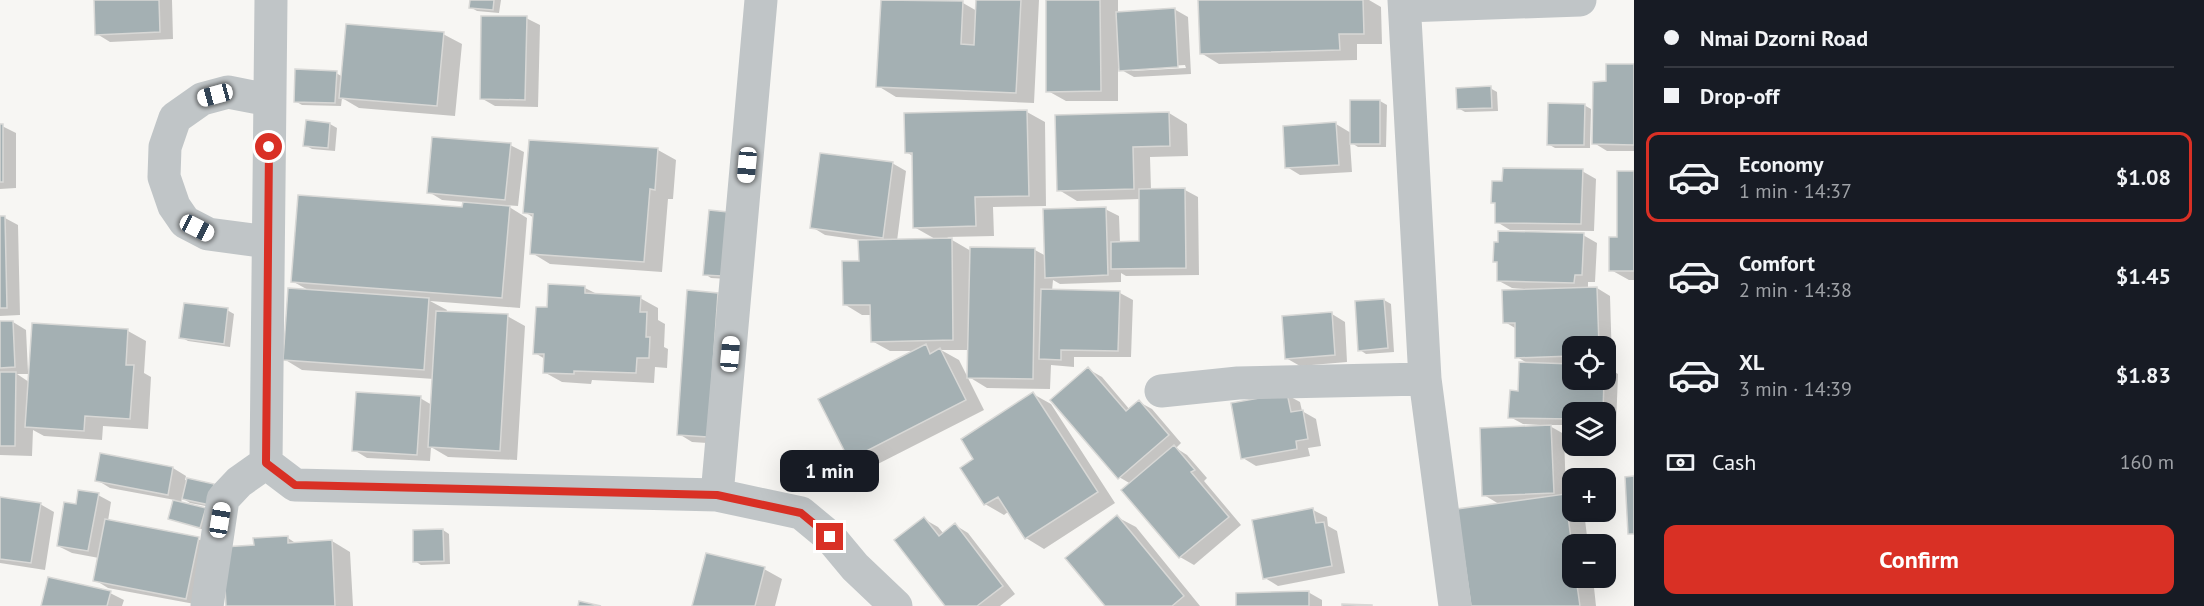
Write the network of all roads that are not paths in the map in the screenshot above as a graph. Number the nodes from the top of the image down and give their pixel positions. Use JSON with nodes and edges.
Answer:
{"nodes":[{"id":1,"x":272,"y":0,"type":"edge"},
{"id":2,"x":761,"y":0,"type":"edge"},
{"id":3,"x":1580,"y":0,"type":"edge"},
{"id":4,"x":1404,"y":3,"type":"edge"},
{"id":5,"x":269,"y":100,"type":"junction"},
{"id":6,"x":268,"y":242,"type":"junction"},
{"id":7,"x":1425,"y":379,"type":"junction"},
{"id":8,"x":1161,"y":392,"type":"dead end"},
{"id":9,"x":266,"y":463,"type":"junction"},
{"id":10,"x":717,"y":495,"type":"junction"},
{"id":11,"x":207,"y":606,"type":"edge"},
{"id":12,"x":896,"y":606,"type":"edge"},
{"id":13,"x":1455,"y":606,"type":"edge"}],
"edges":[{"from":1,"to":5,"type":"street"},
{"from":2,"to":10,"type":"street"},
{"from":3,"to":4,"type":"street"},
{"from":4,"to":7,"type":"street"},
{"from":5,"to":6,"type":"street"},
{"from":5,"to":6,"type":"street"},
{"from":6,"to":9,"type":"street"},
{"from":7,"to":8,"type":"street"},
{"from":7,"to":13,"type":"street"},
{"from":9,"to":10,"type":"street"},
{"from":9,"to":11,"type":"street"},
{"from":10,"to":12,"type":"street"}]}
